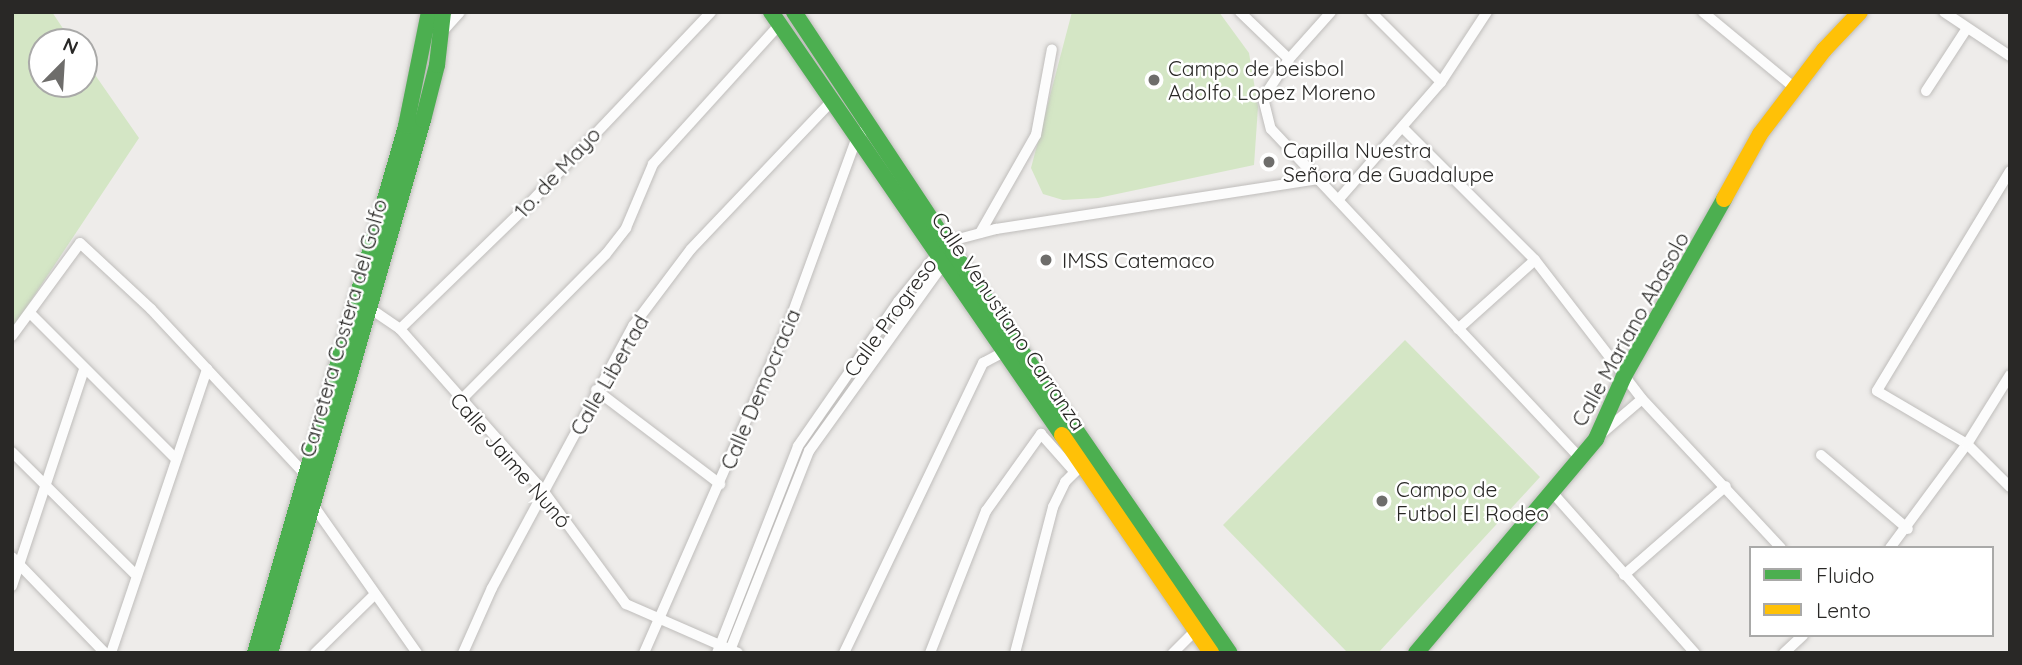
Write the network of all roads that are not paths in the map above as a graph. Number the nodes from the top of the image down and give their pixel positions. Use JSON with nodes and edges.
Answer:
{"nodes":[{"id":1,"x":429,"y":12,"type":"edge"},
{"id":2,"x":443,"y":12,"type":"edge"},
{"id":3,"x":460,"y":12,"type":"edge"},
{"id":4,"x":711,"y":12,"type":"edge"},
{"id":5,"x":794,"y":12,"type":"edge"},
{"id":6,"x":1240,"y":12,"type":"edge"},
{"id":7,"x":1331,"y":12,"type":"edge"},
{"id":8,"x":1371,"y":12,"type":"edge"},
{"id":9,"x":1487,"y":12,"type":"edge"},
{"id":10,"x":1703,"y":12,"type":"edge"},
{"id":11,"x":1944,"y":12,"type":"edge"},
{"id":12,"x":1856,"y":13,"type":"edge"},
{"id":13,"x":776,"y":18,"type":"edge"},
{"id":14,"x":1966,"y":27,"type":"junction"},
{"id":15,"x":441,"y":33,"type":"junction"},
{"id":16,"x":1052,"y":49,"type":"dead end"},
{"id":17,"x":2010,"y":56,"type":"edge"},
{"id":18,"x":1289,"y":59,"type":"junction"},
{"id":19,"x":1441,"y":82,"type":"junction"},
{"id":20,"x":1795,"y":88,"type":"junction"},
{"id":21,"x":1926,"y":91,"type":"dead end"},
{"id":22,"x":833,"y":100,"type":"junction"},
{"id":23,"x":871,"y":125,"type":"junction"},
{"id":24,"x":1404,"y":129,"type":"junction"},
{"id":25,"x":857,"y":137,"type":"junction"},
{"id":26,"x":2010,"y":171,"type":"edge"},
{"id":27,"x":1318,"y":179,"type":"junction"},
{"id":28,"x":1339,"y":199,"type":"junction"},
{"id":29,"x":979,"y":233,"type":"junction"},
{"id":30,"x":949,"y":249,"type":"junction"},
{"id":31,"x":1535,"y":260,"type":"junction"},
{"id":32,"x":364,"y":305,"type":"junction"},
{"id":33,"x":30,"y":313,"type":"junction"},
{"id":34,"x":400,"y":329,"type":"junction"},
{"id":35,"x":1458,"y":329,"type":"junction"},
{"id":36,"x":12,"y":336,"type":"edge"},
{"id":37,"x":1004,"y":352,"type":"junction"},
{"id":38,"x":207,"y":369,"type":"junction"},
{"id":39,"x":84,"y":370,"type":"junction"},
{"id":40,"x":2010,"y":375,"type":"edge"},
{"id":41,"x":1624,"y":376,"type":"junction"},
{"id":42,"x":596,"y":390,"type":"junction"},
{"id":43,"x":1643,"y":400,"type":"junction"},
{"id":44,"x":460,"y":401,"type":"junction"},
{"id":45,"x":1596,"y":439,"type":"junction"},
{"id":46,"x":1967,"y":444,"type":"junction"},
{"id":47,"x":798,"y":446,"type":"junction"},
{"id":48,"x":810,"y":451,"type":"junction"},
{"id":49,"x":12,"y":452,"type":"edge"},
{"id":50,"x":1821,"y":455,"type":"dead end"},
{"id":51,"x":1096,"y":456,"type":"junction"},
{"id":52,"x":175,"y":458,"type":"junction"},
{"id":53,"x":1580,"y":458,"type":"junction"},
{"id":54,"x":1077,"y":468,"type":"junction"},
{"id":55,"x":307,"y":477,"type":"junction"},
{"id":56,"x":46,"y":484,"type":"junction"},
{"id":57,"x":720,"y":484,"type":"junction"},
{"id":58,"x":1726,"y":486,"type":"junction"},
{"id":59,"x":2010,"y":487,"type":"edge"},
{"id":60,"x":1551,"y":491,"type":"junction"},
{"id":61,"x":544,"y":492,"type":"junction"},
{"id":62,"x":313,"y":505,"type":"junction"},
{"id":63,"x":1908,"y":529,"type":"junction"},
{"id":64,"x":1780,"y":546,"type":"edge"},
{"id":65,"x":1892,"y":546,"type":"edge"},
{"id":66,"x":12,"y":556,"type":"edge"},
{"id":67,"x":22,"y":566,"type":"junction"},
{"id":68,"x":135,"y":574,"type":"junction"},
{"id":69,"x":1624,"y":575,"type":"junction"},
{"id":70,"x":12,"y":586,"type":"edge"},
{"id":71,"x":373,"y":595,"type":"junction"},
{"id":72,"x":1210,"y":619,"type":"junction"},
{"id":73,"x":657,"y":621,"type":"junction"},
{"id":74,"x":1196,"y":629,"type":"junction"},
{"id":75,"x":1801,"y":637,"type":"edge"},
{"id":76,"x":727,"y":650,"type":"edge"},
{"id":77,"x":105,"y":653,"type":"edge"},
{"id":78,"x":111,"y":653,"type":"edge"},
{"id":79,"x":256,"y":653,"type":"edge"},
{"id":80,"x":270,"y":653,"type":"edge"},
{"id":81,"x":315,"y":653,"type":"edge"},
{"id":82,"x":417,"y":653,"type":"edge"},
{"id":83,"x":463,"y":653,"type":"edge"},
{"id":84,"x":644,"y":653,"type":"edge"},
{"id":85,"x":844,"y":653,"type":"edge"},
{"id":86,"x":930,"y":653,"type":"edge"},
{"id":87,"x":1015,"y":653,"type":"edge"},
{"id":88,"x":1173,"y":653,"type":"edge"},
{"id":89,"x":1211,"y":653,"type":"edge"},
{"id":90,"x":1230,"y":653,"type":"edge"},
{"id":91,"x":1416,"y":653,"type":"edge"},
{"id":92,"x":1695,"y":653,"type":"edge"},
{"id":93,"x":1784,"y":653,"type":"edge"}],
"edges":[{"from":1,"to":32,"type":"main road","name":"Carretera Costera del Golfo"},
{"from":2,"to":15,"type":"main road","name":"Carretera Costera del Golfo"},
{"from":3,"to":15,"type":"street"},
{"from":4,"to":34,"type":"street","name":"1o. de Mayo"},
{"from":5,"to":23,"type":"main road","name":"Calle Venustiano Carranza"},
{"from":6,"to":18,"type":"street"},
{"from":7,"to":18,"type":"street"},
{"from":8,"to":19,"type":"street"},
{"from":9,"to":19,"type":"street"},
{"from":10,"to":20,"type":"street"},
{"from":11,"to":14,"type":"street"},
{"from":12,"to":20,"type":"main road","name":"Calle Mariano Abasolo"},
{"from":13,"to":22,"type":"main road","name":"Calle Venustiano Carranza"},
{"from":13,"to":44,"type":"street"},
{"from":14,"to":17,"type":"street"},
{"from":14,"to":21,"type":"street"},
{"from":15,"to":32,"type":"main road","name":"Carretera Costera del Golfo"},
{"from":16,"to":29,"type":"street"},
{"from":18,"to":27,"type":"street"},
{"from":19,"to":24,"type":"street"},
{"from":20,"to":41,"type":"main road","name":"Calle Mariano Abasolo"},
{"from":22,"to":25,"type":"main road","name":"Calle Venustiano Carranza"},
{"from":22,"to":42,"type":"street","name":"Calle Libertad"},
{"from":23,"to":25,"type":"street","name":"Calle Democracia"},
{"from":23,"to":30,"type":"main road","name":"Calle Venustiano Carranza"},
{"from":24,"to":28,"type":"street"},
{"from":24,"to":31,"type":"street"},
{"from":25,"to":30,"type":"main road","name":"Calle Venustiano Carranza"},
{"from":25,"to":57,"type":"street","name":"Calle Democracia"},
{"from":26,"to":46,"type":"street"},
{"from":27,"to":28,"type":"street"},
{"from":27,"to":29,"type":"street"},
{"from":28,"to":35,"type":"street"},
{"from":29,"to":30,"type":"street"},
{"from":30,"to":37,"type":"main road","name":"Calle Venustiano Carranza"},
{"from":30,"to":47,"type":"street","name":"Calle Progreso"},
{"from":30,"to":48,"type":"street","name":"Calle Progreso"},
{"from":30,"to":51,"type":"main road","name":"Calle Venustiano Carranza"},
{"from":31,"to":35,"type":"street"},
{"from":31,"to":41,"type":"street"},
{"from":32,"to":34,"type":"street","name":"Calle Jaime Nunó"},
{"from":32,"to":55,"type":"main road","name":"Carretera Costera del Golfo"},
{"from":32,"to":62,"type":"main road","name":"Carretera Costera del Golfo"},
{"from":33,"to":36,"type":"street"},
{"from":33,"to":38,"type":"street"},
{"from":33,"to":39,"type":"street"},
{"from":34,"to":44,"type":"street","name":"Calle Jaime Nunó"},
{"from":35,"to":53,"type":"street"},
{"from":37,"to":54,"type":"main road","name":"Calle Venustiano Carranza"},
{"from":37,"to":85,"type":"street"},
{"from":38,"to":52,"type":"street"},
{"from":38,"to":55,"type":"street"},
{"from":39,"to":52,"type":"street"},
{"from":39,"to":56,"type":"street"},
{"from":40,"to":46,"type":"street"},
{"from":41,"to":43,"type":"street"},
{"from":41,"to":45,"type":"main road","name":"Calle Mariano Abasolo"},
{"from":42,"to":57,"type":"street"},
{"from":42,"to":61,"type":"street","name":"Calle Libertad"},
{"from":43,"to":45,"type":"street"},
{"from":43,"to":58,"type":"street"},
{"from":44,"to":61,"type":"street","name":"Calle Jaime Nunó"},
{"from":45,"to":53,"type":"main road","name":"Calle Mariano Abasolo"},
{"from":46,"to":59,"type":"street"},
{"from":46,"to":63,"type":"street"},
{"from":47,"to":48,"type":"street"},
{"from":47,"to":76,"type":"street","name":"Calle Progreso"},
{"from":48,"to":76,"type":"street","name":"Calle Progreso"},
{"from":49,"to":56,"type":"street"},
{"from":50,"to":63,"type":"street"},
{"from":51,"to":54,"type":"street"},
{"from":51,"to":72,"type":"main road","name":"Calle Venustiano Carranza"},
{"from":52,"to":68,"type":"street"},
{"from":53,"to":60,"type":"main road","name":"Calle Mariano Abasolo"},
{"from":54,"to":74,"type":"main road","name":"Calle Venustiano Carranza"},
{"from":54,"to":86,"type":"street"},
{"from":54,"to":87,"type":"street"},
{"from":55,"to":79,"type":"main road","name":"Carretera Costera del Golfo"},
{"from":56,"to":67,"type":"street"},
{"from":56,"to":68,"type":"street"},
{"from":57,"to":73,"type":"street","name":"Calle Democracia"},
{"from":58,"to":64,"type":"street"},
{"from":58,"to":69,"type":"street"},
{"from":60,"to":69,"type":"street"},
{"from":60,"to":91,"type":"main road","name":"Calle Mariano Abasolo"},
{"from":61,"to":73,"type":"street","name":"Calle Jaime Nunó"},
{"from":61,"to":83,"type":"street","name":"Calle Libertad"},
{"from":62,"to":71,"type":"street"},
{"from":62,"to":80,"type":"main road","name":"Carretera Costera del Golfo"},
{"from":63,"to":65,"type":"street"},
{"from":66,"to":67,"type":"street"},
{"from":67,"to":70,"type":"street"},
{"from":67,"to":77,"type":"street"},
{"from":68,"to":78,"type":"street"},
{"from":69,"to":92,"type":"street"},
{"from":71,"to":81,"type":"street"},
{"from":71,"to":82,"type":"street"},
{"from":72,"to":74,"type":"street"},
{"from":72,"to":90,"type":"main road","name":"Calle Venustiano Carranza"},
{"from":73,"to":76,"type":"street","name":"Calle Jaime Nunó"},
{"from":73,"to":84,"type":"street","name":"Calle Democracia"},
{"from":74,"to":88,"type":"street"},
{"from":74,"to":89,"type":"main road","name":"Calle Venustiano Carranza"},
{"from":75,"to":93,"type":"street"}]}
